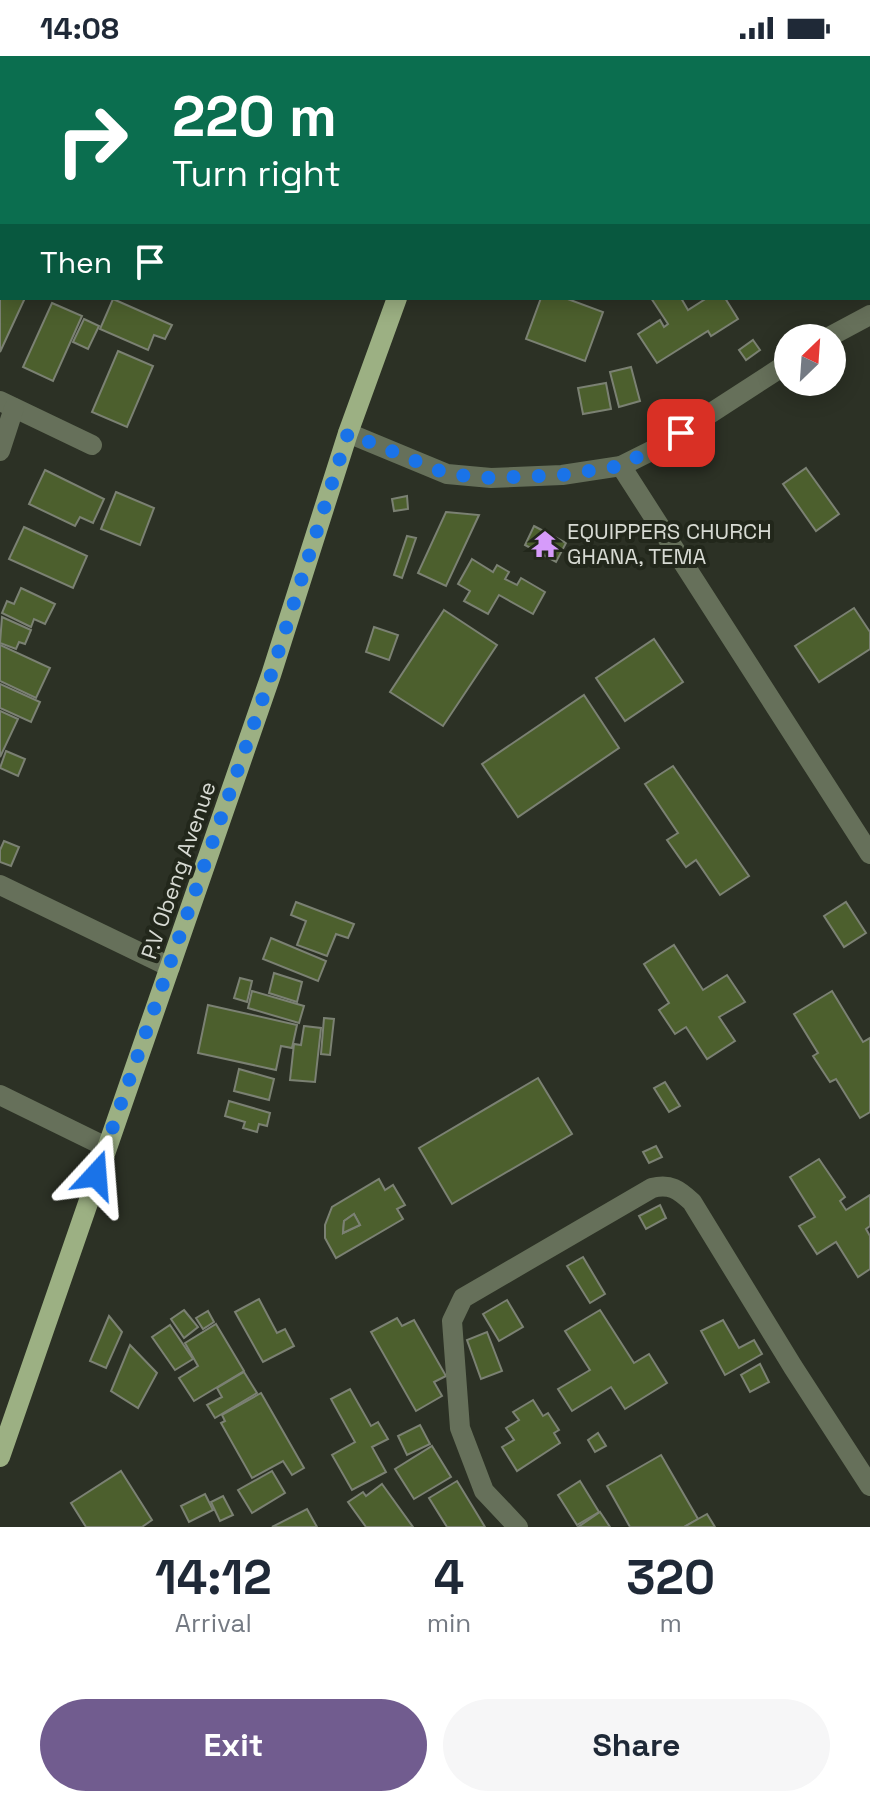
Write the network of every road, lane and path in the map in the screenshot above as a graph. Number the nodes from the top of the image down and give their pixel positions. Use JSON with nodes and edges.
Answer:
{"nodes":[{"id":1,"x":396,"y":300,"type":"edge"},
{"id":2,"x":870,"y":315,"type":"edge"},
{"id":3,"x":846,"y":328,"type":"edge"},
{"id":4,"x":774,"y":372,"type":"edge"},
{"id":5,"x":7,"y":404,"type":"edge"},
{"id":6,"x":348,"y":433,"type":"junction"},
{"id":7,"x":92,"y":445,"type":"dead end"},
{"id":8,"x":0,"y":451,"type":"edge"},
{"id":9,"x":621,"y":466,"type":"junction"},
{"id":10,"x":870,"y":854,"type":"edge"},
{"id":11,"x":0,"y":885,"type":"edge"},
{"id":12,"x":170,"y":967,"type":"junction"},
{"id":13,"x":0,"y":1095,"type":"edge"},
{"id":14,"x":106,"y":1147,"type":"junction"},
{"id":15,"x":0,"y":1457,"type":"edge"},
{"id":16,"x":870,"y":1486,"type":"edge"},
{"id":17,"x":518,"y":1527,"type":"edge"}],
"edges":[{"from":1,"to":6,"type":"main road","name":"P.V Obeng Avenue"},
{"from":2,"to":3,"type":"street"},
{"from":4,"to":9,"type":"street"},
{"from":5,"to":7,"type":"street"},
{"from":5,"to":8,"type":"street"},
{"from":6,"to":9,"type":"street"},
{"from":6,"to":12,"type":"main road","name":"P.V Obeng Avenue"},
{"from":9,"to":10,"type":"street"},
{"from":11,"to":12,"type":"street"},
{"from":12,"to":14,"type":"main road","name":"P.V Obeng Avenue"},
{"from":13,"to":14,"type":"street"},
{"from":14,"to":15,"type":"main road","name":"P.V Obeng Avenue"},
{"from":16,"to":17,"type":"street"}]}
